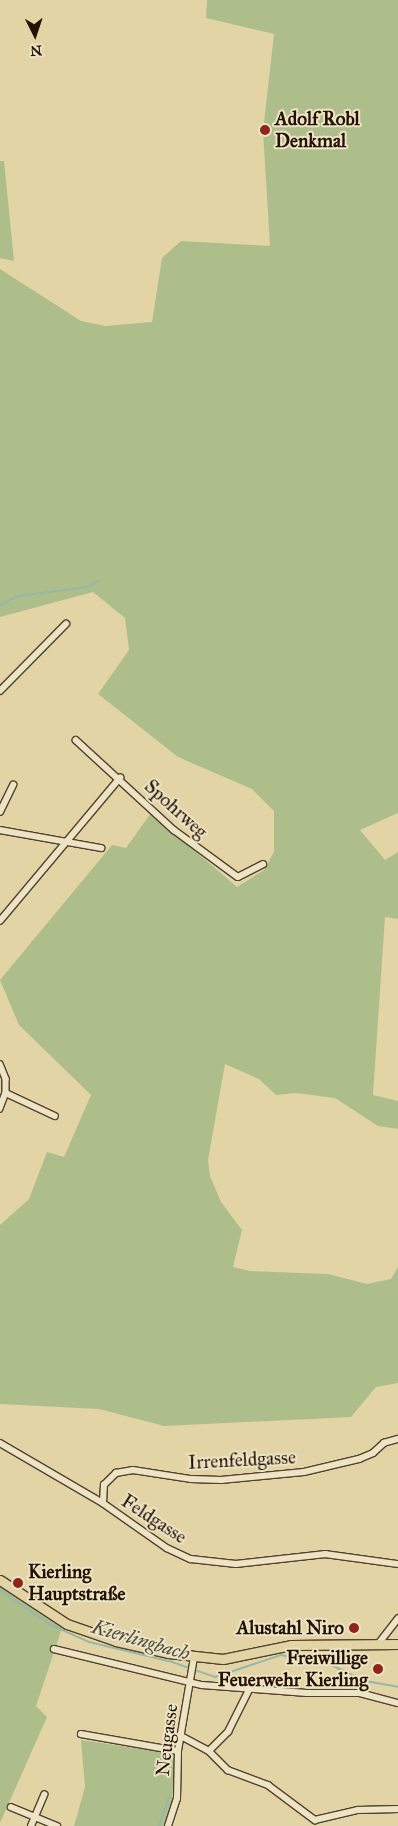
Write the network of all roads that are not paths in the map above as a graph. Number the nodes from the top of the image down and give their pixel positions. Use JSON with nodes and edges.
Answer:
{"nodes":[{"id":1,"x":66,"y":624,"type":"dead end"},
{"id":2,"x":0,"y":691,"type":"edge"},
{"id":3,"x":76,"y":740,"type":"dead end"},
{"id":4,"x":120,"y":778,"type":"junction"},
{"id":5,"x":13,"y":785,"type":"dead end"},
{"id":6,"x":0,"y":812,"type":"edge"},
{"id":7,"x":0,"y":830,"type":"edge"},
{"id":8,"x":66,"y":842,"type":"junction"},
{"id":9,"x":101,"y":848,"type":"dead end"},
{"id":10,"x":262,"y":864,"type":"dead end"},
{"id":11,"x":0,"y":921,"type":"edge"},
{"id":12,"x":0,"y":1064,"type":"edge"},
{"id":13,"x":6,"y":1093,"type":"junction"},
{"id":14,"x":0,"y":1109,"type":"edge"},
{"id":15,"x":55,"y":1116,"type":"dead end"},
{"id":16,"x":398,"y":1439,"type":"edge"},
{"id":17,"x":0,"y":1443,"type":"edge"},
{"id":18,"x":103,"y":1503,"type":"junction"},
{"id":19,"x":398,"y":1564,"type":"edge"},
{"id":20,"x":0,"y":1580,"type":"edge"},
{"id":21,"x":398,"y":1620,"type":"edge"},
{"id":22,"x":379,"y":1643,"type":"junction"},
{"id":23,"x":398,"y":1644,"type":"edge"},
{"id":24,"x":54,"y":1649,"type":"dead end"},
{"id":25,"x":194,"y":1657,"type":"junction"},
{"id":26,"x":190,"y":1679,"type":"junction"},
{"id":27,"x":249,"y":1690,"type":"junction"},
{"id":28,"x":398,"y":1703,"type":"edge"},
{"id":29,"x":81,"y":1734,"type":"dead end"},
{"id":30,"x":181,"y":1736,"type":"junction"},
{"id":31,"x":178,"y":1751,"type":"junction"},
{"id":32,"x":209,"y":1751,"type":"junction"},
{"id":33,"x":44,"y":1795,"type":"dead end"},
{"id":34,"x":11,"y":1807,"type":"dead end"},
{"id":35,"x":398,"y":1809,"type":"edge"},
{"id":36,"x":35,"y":1820,"type":"junction"},
{"id":37,"x":31,"y":1826,"type":"edge"},
{"id":38,"x":57,"y":1826,"type":"edge"},
{"id":39,"x":168,"y":1826,"type":"edge"}],
"edges":[{"from":1,"to":2,"type":"street"},
{"from":3,"to":4,"type":"street","name":"Spohrweg"},
{"from":4,"to":8,"type":"street"},
{"from":4,"to":10,"type":"street","name":"Spohrweg"},
{"from":5,"to":6,"type":"street"},
{"from":7,"to":8,"type":"street"},
{"from":8,"to":9,"type":"street"},
{"from":8,"to":11,"type":"street"},
{"from":12,"to":13,"type":"street"},
{"from":13,"to":14,"type":"street"},
{"from":13,"to":15,"type":"street"},
{"from":16,"to":18,"type":"street","name":"Irrenfeldgasse"},
{"from":17,"to":18,"type":"street","name":"Feldgasse"},
{"from":18,"to":19,"type":"street","name":"Feldgasse"},
{"from":20,"to":25,"type":"main road"},
{"from":21,"to":22,"type":"street"},
{"from":22,"to":23,"type":"main road"},
{"from":22,"to":25,"type":"main road"},
{"from":24,"to":26,"type":"street"},
{"from":25,"to":26,"type":"street","name":"Neugasse"},
{"from":26,"to":27,"type":"street"},
{"from":26,"to":30,"type":"street","name":"Neugasse"},
{"from":27,"to":28,"type":"street"},
{"from":27,"to":32,"type":"street"},
{"from":29,"to":31,"type":"street"},
{"from":30,"to":31,"type":"street","name":"Neugasse"},
{"from":30,"to":32,"type":"street"},
{"from":31,"to":39,"type":"street","name":"Neugasse"},
{"from":32,"to":35,"type":"street"},
{"from":33,"to":36,"type":"street"},
{"from":34,"to":36,"type":"street"},
{"from":36,"to":37,"type":"street"},
{"from":36,"to":38,"type":"street"}]}
